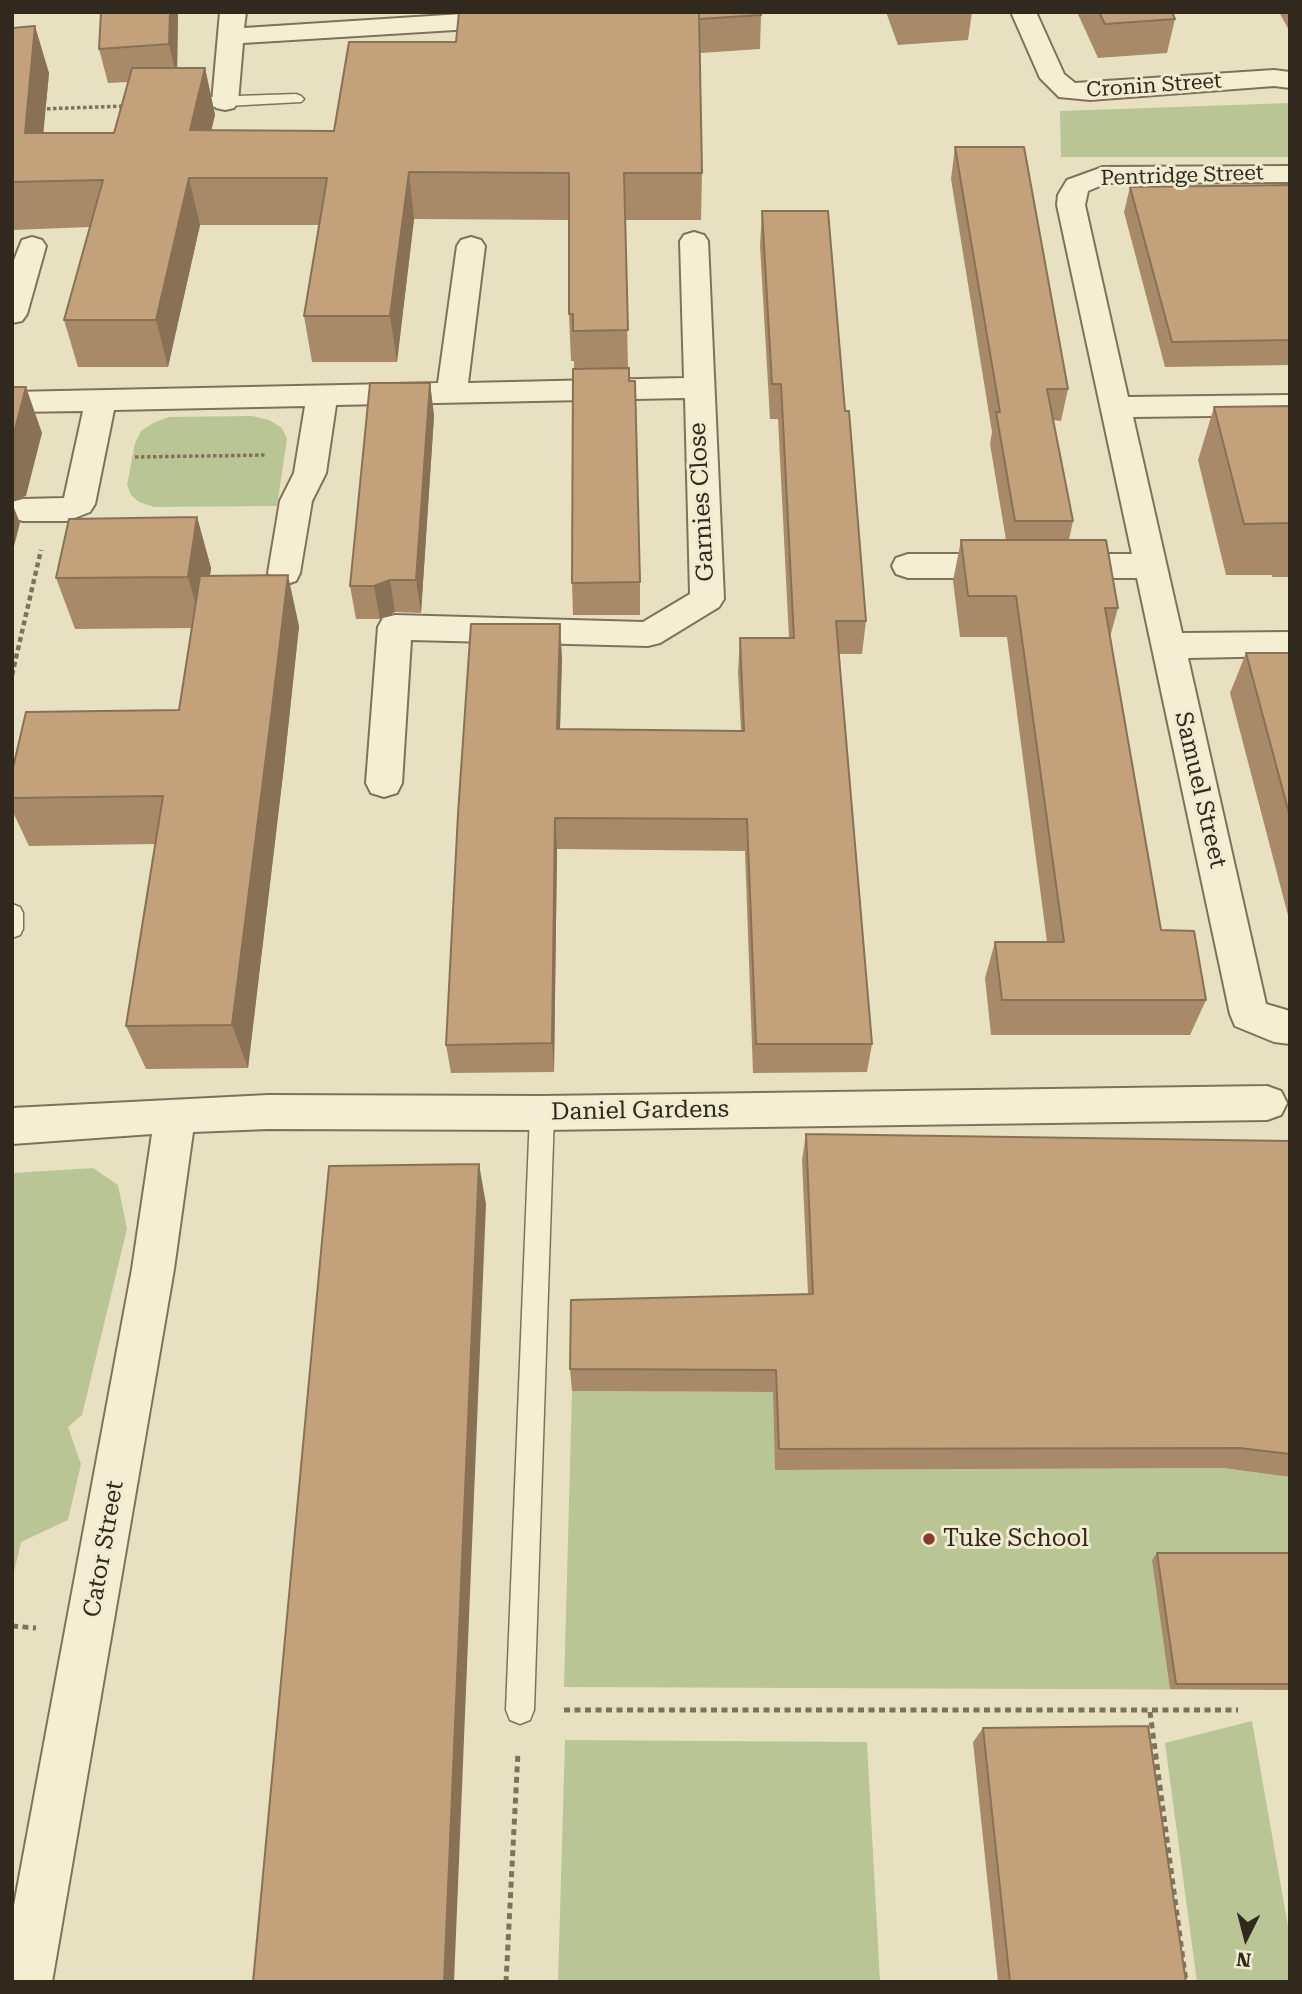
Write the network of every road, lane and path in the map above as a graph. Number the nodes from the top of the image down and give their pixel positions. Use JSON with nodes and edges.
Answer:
{"nodes":[{"id":1,"x":618,"y":12,"type":"edge"},
{"id":2,"x":1023,"y":12,"type":"edge"},
{"id":3,"x":233,"y":24,"type":"edge"},
{"id":4,"x":1290,"y":80,"type":"edge"},
{"id":5,"x":296,"y":99,"type":"dead end"},
{"id":6,"x":225,"y":102,"type":"junction"},
{"id":7,"x":171,"y":104,"type":"joint"},
{"id":8,"x":39,"y":109,"type":"dead end"},
{"id":9,"x":1290,"y":174,"type":"edge"},
{"id":10,"x":1077,"y":187,"type":"joint"},
{"id":11,"x":694,"y":241,"type":"dead end"},
{"id":12,"x":32,"y":246,"type":"dead end"},
{"id":13,"x":471,"y":246,"type":"dead end"},
{"id":14,"x":12,"y":314,"type":"edge"},
{"id":15,"x":697,"y":388,"type":"junction"},
{"id":16,"x":452,"y":391,"type":"junction"},
{"id":17,"x":322,"y":395,"type":"junction"},
{"id":18,"x":102,"y":399,"type":"junction"},
{"id":19,"x":12,"y":402,"type":"edge"},
{"id":20,"x":1290,"y":405,"type":"edge"},
{"id":21,"x":1116,"y":407,"type":"junction"},
{"id":22,"x":313,"y":455,"type":"junction"},
{"id":23,"x":89,"y":457,"type":"junction"},
{"id":24,"x":23,"y":510,"type":"dead end"},
{"id":25,"x":908,"y":565,"type":"dead end"},
{"id":26,"x":1150,"y":566,"type":"junction"},
{"id":27,"x":284,"y":573,"type":"edge"},
{"id":28,"x":1290,"y":644,"type":"edge"},
{"id":29,"x":1168,"y":646,"type":"junction"},
{"id":30,"x":384,"y":783,"type":"dead end"},
{"id":31,"x":12,"y":912,"type":"edge"},
{"id":32,"x":12,"y":929,"type":"edge"},
{"id":33,"x":1290,"y":1028,"type":"edge"},
{"id":34,"x":1279,"y":1105,"type":"edge"},
{"id":35,"x":542,"y":1113,"type":"junction"},
{"id":36,"x":175,"y":1115,"type":"junction"},
{"id":37,"x":12,"y":1125,"type":"edge"},
{"id":38,"x":520,"y":1710,"type":"junction"},
{"id":39,"x":1238,"y":1710,"type":"dead end"},
{"id":40,"x":1150,"y":1712,"type":"junction"},
{"id":41,"x":26,"y":1982,"type":"edge"},
{"id":42,"x":506,"y":1982,"type":"edge"},
{"id":43,"x":1186,"y":1982,"type":"edge"}],
"edges":[{"from":1,"to":3,"type":"street"},
{"from":2,"to":4,"type":"street","name":"Cronin Street"},
{"from":3,"to":6,"type":"street"},
{"from":5,"to":6,"type":"lane"},
{"from":6,"to":7,"type":"lane"},
{"from":7,"to":8,"type":"path"},
{"from":9,"to":10,"type":"street","name":"Pentridge Street"},
{"from":10,"to":21,"type":"street","name":"Samuel Street"},
{"from":11,"to":15,"type":"street","name":"Garnies Close"},
{"from":12,"to":14,"type":"street"},
{"from":13,"to":16,"type":"street"},
{"from":15,"to":16,"type":"street","name":"Garnies Close"},
{"from":15,"to":30,"type":"street","name":"Garnies Close"},
{"from":16,"to":17,"type":"street","name":"Garnies Close"},
{"from":17,"to":18,"type":"street","name":"Garnies Close"},
{"from":17,"to":22,"type":"street"},
{"from":18,"to":19,"type":"street","name":"Garnies Close"},
{"from":18,"to":23,"type":"street"},
{"from":20,"to":21,"type":"street"},
{"from":21,"to":26,"type":"street","name":"Samuel Street"},
{"from":22,"to":23,"type":"path"},
{"from":22,"to":27,"type":"street"},
{"from":23,"to":24,"type":"street"},
{"from":25,"to":26,"type":"street"},
{"from":26,"to":29,"type":"street","name":"Samuel Street"},
{"from":28,"to":29,"type":"street"},
{"from":29,"to":33,"type":"street","name":"Samuel Street"},
{"from":31,"to":32,"type":"lane"},
{"from":34,"to":35,"type":"street","name":"Daniel Gardens"},
{"from":35,"to":36,"type":"street","name":"Daniel Gardens"},
{"from":35,"to":38,"type":"lane"},
{"from":36,"to":37,"type":"street","name":"Daniel Gardens"},
{"from":36,"to":41,"type":"street","name":"Cator Street"},
{"from":38,"to":40,"type":"path"},
{"from":38,"to":42,"type":"path"},
{"from":39,"to":40,"type":"path"},
{"from":40,"to":43,"type":"path"}]}
